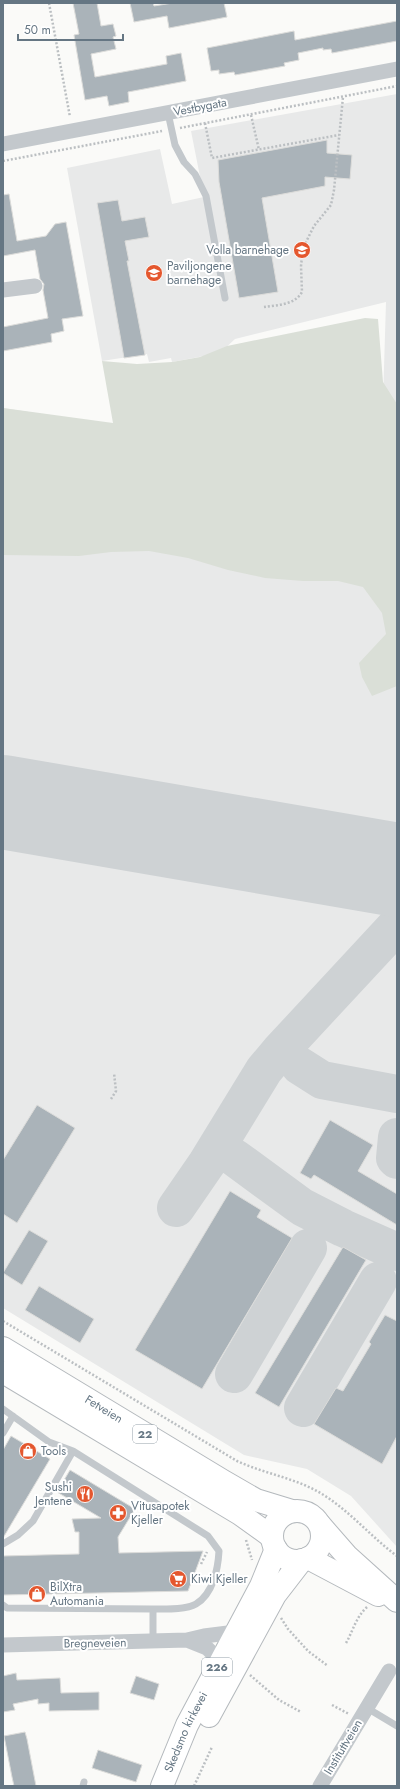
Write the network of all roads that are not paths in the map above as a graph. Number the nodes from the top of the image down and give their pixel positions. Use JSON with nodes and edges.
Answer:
{"nodes":[{"id":1,"x":397,"y":69,"type":"edge"},
{"id":2,"x":168,"y":113,"type":"junction"},
{"id":3,"x":3,"y":144,"type":"edge"},
{"id":4,"x":35,"y":286,"type":"dead end"},
{"id":5,"x":3,"y":290,"type":"edge"},
{"id":6,"x":225,"y":298,"type":"dead end"},
{"id":7,"x":3,"y":1348,"type":"edge"},
{"id":8,"x":3,"y":1372,"type":"edge"},
{"id":9,"x":3,"y":1409,"type":"edge"},
{"id":10,"x":13,"y":1416,"type":"junction"},
{"id":11,"x":3,"y":1433,"type":"edge"},
{"id":12,"x":73,"y":1451,"type":"junction"},
{"id":13,"x":292,"y":1511,"type":"junction"},
{"id":14,"x":320,"y":1525,"type":"junction"},
{"id":15,"x":274,"y":1543,"type":"junction"},
{"id":16,"x":3,"y":1544,"type":"edge"},
{"id":17,"x":305,"y":1559,"type":"junction"},
{"id":18,"x":397,"y":1602,"type":"edge"},
{"id":19,"x":3,"y":1605,"type":"edge"},
{"id":20,"x":153,"y":1609,"type":"junction"},
{"id":21,"x":236,"y":1632,"type":"junction"},
{"id":22,"x":187,"y":1640,"type":"junction"},
{"id":23,"x":153,"y":1642,"type":"junction"},
{"id":24,"x":3,"y":1645,"type":"edge"},
{"id":25,"x":220,"y":1661,"type":"junction"},
{"id":26,"x":389,"y":1671,"type":"dead end"},
{"id":27,"x":367,"y":1708,"type":"junction"},
{"id":28,"x":397,"y":1726,"type":"edge"},
{"id":29,"x":162,"y":1786,"type":"edge"},
{"id":30,"x":177,"y":1786,"type":"edge"},
{"id":31,"x":320,"y":1786,"type":"edge"}],
"edges":[{"from":1,"to":2,"type":"street","name":"Vestbygata"},
{"from":2,"to":3,"type":"street","name":"Vestbygata"},
{"from":2,"to":6,"type":"lane"},
{"from":4,"to":5,"type":"street"},
{"from":7,"to":13,"type":"highway","name":"Fetveien","number":"22"},
{"from":8,"to":15,"type":"highway","name":"Fetveien","number":"22"},
{"from":9,"to":10,"type":"lane"},
{"from":10,"to":11,"type":"lane"},
{"from":10,"to":12,"type":"lane"},
{"from":12,"to":16,"type":"lane"},
{"from":12,"to":20,"type":"lane"},
{"from":13,"to":14,"type":"highway","number":"22"},
{"from":13,"to":15,"type":"highway"},
{"from":14,"to":17,"type":"highway"},
{"from":14,"to":18,"type":"highway","number":"22"},
{"from":15,"to":17,"type":"highway","number":"22"},
{"from":15,"to":21,"type":"highway","name":"Skedsmo kirkevei","number":"226"},
{"from":17,"to":18,"type":"highway","number":"22"},
{"from":17,"to":30,"type":"highway","name":"Skedsmo kirkevei","number":"226"},
{"from":19,"to":20,"type":"lane"},
{"from":20,"to":23,"type":"lane"},
{"from":21,"to":22,"type":"street","name":"Bregneveien"},
{"from":21,"to":25,"type":"highway","name":"Skedsmo kirkevei","number":"226"},
{"from":22,"to":23,"type":"street","name":"Bregneveien"},
{"from":22,"to":25,"type":"street","name":"Bregneveien"},
{"from":23,"to":24,"type":"street","name":"Bregneveien"},
{"from":25,"to":29,"type":"highway","name":"Skedsmo kirkevei","number":"226"},
{"from":26,"to":27,"type":"street","name":"Instituttveien"},
{"from":27,"to":28,"type":"lane","name":"Instituttveien"},
{"from":27,"to":31,"type":"street","name":"Instituttveien"}]}
